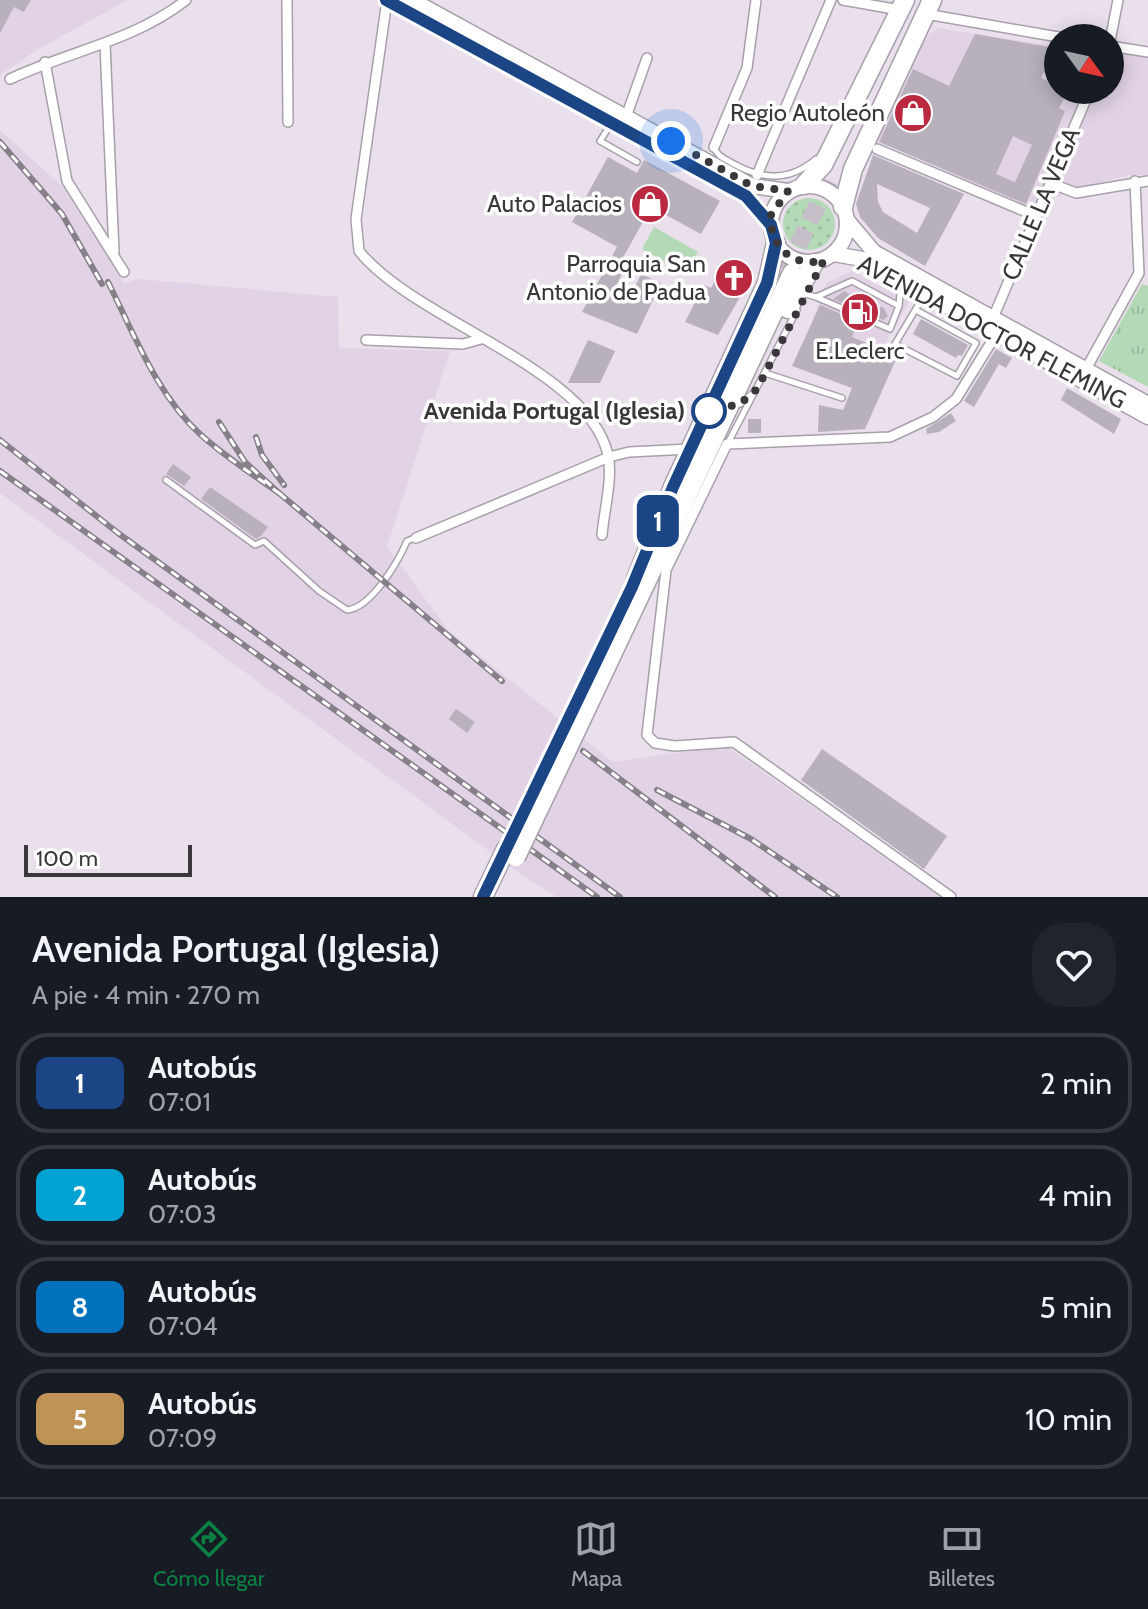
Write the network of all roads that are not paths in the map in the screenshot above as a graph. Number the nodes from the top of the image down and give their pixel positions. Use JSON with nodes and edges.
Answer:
{"nodes":[{"id":1,"x":186,"y":0,"type":"edge"},
{"id":2,"x":287,"y":0,"type":"edge"},
{"id":3,"x":386,"y":0,"type":"edge"},
{"id":4,"x":412,"y":0,"type":"edge"},
{"id":5,"x":756,"y":0,"type":"edge"},
{"id":6,"x":831,"y":0,"type":"edge"},
{"id":7,"x":843,"y":0,"type":"edge"},
{"id":8,"x":1118,"y":0,"type":"edge"},
{"id":9,"x":914,"y":7,"type":"edge"},
{"id":10,"x":1114,"y":24,"type":"edge"},
{"id":11,"x":1044,"y":34,"type":"edge"},
{"id":12,"x":105,"y":44,"type":"junction"},
{"id":13,"x":1124,"y":47,"type":"edge"},
{"id":14,"x":1148,"y":52,"type":"edge"},
{"id":15,"x":647,"y":58,"type":"dead end"},
{"id":16,"x":45,"y":62,"type":"junction"},
{"id":17,"x":10,"y":79,"type":"dead end"},
{"id":18,"x":1084,"y":104,"type":"edge"},
{"id":19,"x":626,"y":117,"type":"junction"},
{"id":20,"x":288,"y":122,"type":"dead end"},
{"id":21,"x":611,"y":123,"type":"junction"},
{"id":22,"x":714,"y":147,"type":"joint"},
{"id":23,"x":877,"y":149,"type":"dead end"},
{"id":24,"x":637,"y":162,"type":"dead end"},
{"id":25,"x":757,"y":175,"type":"junction"},
{"id":26,"x":834,"y":179,"type":"tunnel mouth"},
{"id":27,"x":1135,"y":181,"type":"junction"},
{"id":28,"x":1148,"y":181,"type":"edge"},
{"id":29,"x":1050,"y":183,"type":"junction"},
{"id":30,"x":796,"y":188,"type":"junction"},
{"id":31,"x":845,"y":214,"type":"junction"},
{"id":32,"x":1036,"y":216,"type":"junction"},
{"id":33,"x":773,"y":234,"type":"junction"},
{"id":34,"x":115,"y":255,"type":"junction"},
{"id":35,"x":824,"y":259,"type":"junction"},
{"id":36,"x":789,"y":271,"type":"tunnel mouth"},
{"id":37,"x":124,"y":272,"type":"dead end"},
{"id":38,"x":901,"y":281,"type":"junction"},
{"id":39,"x":925,"y":293,"type":"junction"},
{"id":40,"x":805,"y":294,"type":"junction"},
{"id":41,"x":816,"y":297,"type":"junction"},
{"id":42,"x":899,"y":306,"type":"junction"},
{"id":43,"x":916,"y":310,"type":"junction"},
{"id":44,"x":995,"y":326,"type":"junction"},
{"id":45,"x":890,"y":329,"type":"junction"},
{"id":46,"x":901,"y":334,"type":"junction"},
{"id":47,"x":481,"y":339,"type":"junction"},
{"id":48,"x":366,"y":340,"type":"dead end"},
{"id":49,"x":1086,"y":369,"type":"junction"},
{"id":50,"x":765,"y":373,"type":"junction"},
{"id":51,"x":757,"y":389,"type":"junction"},
{"id":52,"x":842,"y":398,"type":"dead end"},
{"id":53,"x":740,"y":404,"type":"junction"},
{"id":54,"x":1148,"y":404,"type":"edge"},
{"id":55,"x":1148,"y":417,"type":"edge"},
{"id":56,"x":708,"y":445,"type":"junction"},
{"id":57,"x":609,"y":457,"type":"junction"},
{"id":58,"x":166,"y":480,"type":"dead end"},
{"id":59,"x":602,"y":535,"type":"dead end"},
{"id":60,"x":416,"y":538,"type":"joint"},
{"id":61,"x":638,"y":588,"type":"junction"},
{"id":62,"x":511,"y":853,"type":"junction"},
{"id":63,"x":483,"y":897,"type":"edge"},
{"id":64,"x":497,"y":897,"type":"edge"},
{"id":65,"x":951,"y":897,"type":"edge"}],
"edges":[{"from":1,"to":12,"type":"street"},
{"from":2,"to":20,"type":"street"},
{"from":3,"to":21,"type":"main road"},
{"from":3,"to":47,"type":"street"},
{"from":4,"to":19,"type":"main road"},
{"from":5,"to":22,"type":"street"},
{"from":6,"to":25,"type":"street"},
{"from":7,"to":9,"type":"street"},
{"from":8,"to":10,"type":"street"},
{"from":9,"to":11,"type":"street"},
{"from":9,"to":25,"type":"lane"},
{"from":9,"to":26,"type":"highway"},
{"from":9,"to":30,"type":"highway"},
{"from":9,"to":31,"type":"highway"},
{"from":12,"to":16,"type":"street"},
{"from":12,"to":34,"type":"street"},
{"from":13,"to":14,"type":"street"},
{"from":15,"to":19,"type":"street"},
{"from":16,"to":17,"type":"street"},
{"from":16,"to":34,"type":"street"},
{"from":18,"to":29,"type":"street","name":"CALLE LA VEGA"},
{"from":19,"to":30,"type":"main road"},
{"from":21,"to":24,"type":"lane"},
{"from":21,"to":33,"type":"main road"},
{"from":22,"to":25,"type":"lane"},
{"from":23,"to":32,"type":"street"},
{"from":27,"to":28,"type":"street"},
{"from":27,"to":29,"type":"street"},
{"from":27,"to":49,"type":"street"},
{"from":29,"to":32,"type":"street","name":"CALLE LA VEGA"},
{"from":30,"to":31,"type":"main road"},
{"from":30,"to":33,"type":"main road"},
{"from":31,"to":35,"type":"main road"},
{"from":31,"to":44,"type":"main road","name":"AVENIDA DOCTOR FLEMING"},
{"from":32,"to":44,"type":"street","name":"CALLE LA VEGA"},
{"from":33,"to":35,"type":"main road"},
{"from":33,"to":56,"type":"highway"},
{"from":34,"to":37,"type":"street"},
{"from":35,"to":38,"type":"main road","name":"AVENIDA DOCTOR FLEMING"},
{"from":35,"to":40,"type":"lane"},
{"from":35,"to":53,"type":"highway"},
{"from":36,"to":56,"type":"highway"},
{"from":38,"to":39,"type":"main road","name":"AVENIDA DOCTOR FLEMING"},
{"from":38,"to":42,"type":"lane"},
{"from":39,"to":43,"type":"lane"},
{"from":39,"to":44,"type":"main road","name":"AVENIDA DOCTOR FLEMING"},
{"from":40,"to":41,"type":"lane"},
{"from":40,"to":50,"type":"lane"},
{"from":41,"to":42,"type":"lane"},
{"from":41,"to":45,"type":"lane"},
{"from":42,"to":45,"type":"lane"},
{"from":43,"to":46,"type":"lane"},
{"from":43,"to":46,"type":"lane"},
{"from":44,"to":49,"type":"main road","name":"AVENIDA DOCTOR FLEMING"},
{"from":44,"to":55,"type":"main road","name":"AVENIDA DOCTOR FLEMING"},
{"from":44,"to":56,"type":"street","name":"CALLE LA VEGA"},
{"from":45,"to":46,"type":"lane"},
{"from":47,"to":48,"type":"street"},
{"from":47,"to":57,"type":"street"},
{"from":49,"to":54,"type":"main road","name":"AVENIDA DOCTOR FLEMING"},
{"from":50,"to":51,"type":"lane"},
{"from":50,"to":52,"type":"lane"},
{"from":51,"to":53,"type":"lane"},
{"from":51,"to":56,"type":"lane"},
{"from":53,"to":61,"type":"highway"},
{"from":56,"to":57,"type":"street","name":"CALLE LA VEGA"},
{"from":56,"to":61,"type":"highway"},
{"from":56,"to":65,"type":"street"},
{"from":57,"to":59,"type":"street"},
{"from":57,"to":60,"type":"street","name":"CALLE LA VEGA"},
{"from":58,"to":60,"type":"lane"},
{"from":61,"to":62,"type":"highway","bridge":true},
{"from":62,"to":63,"type":"highway"},
{"from":62,"to":64,"type":"highway"}]}
